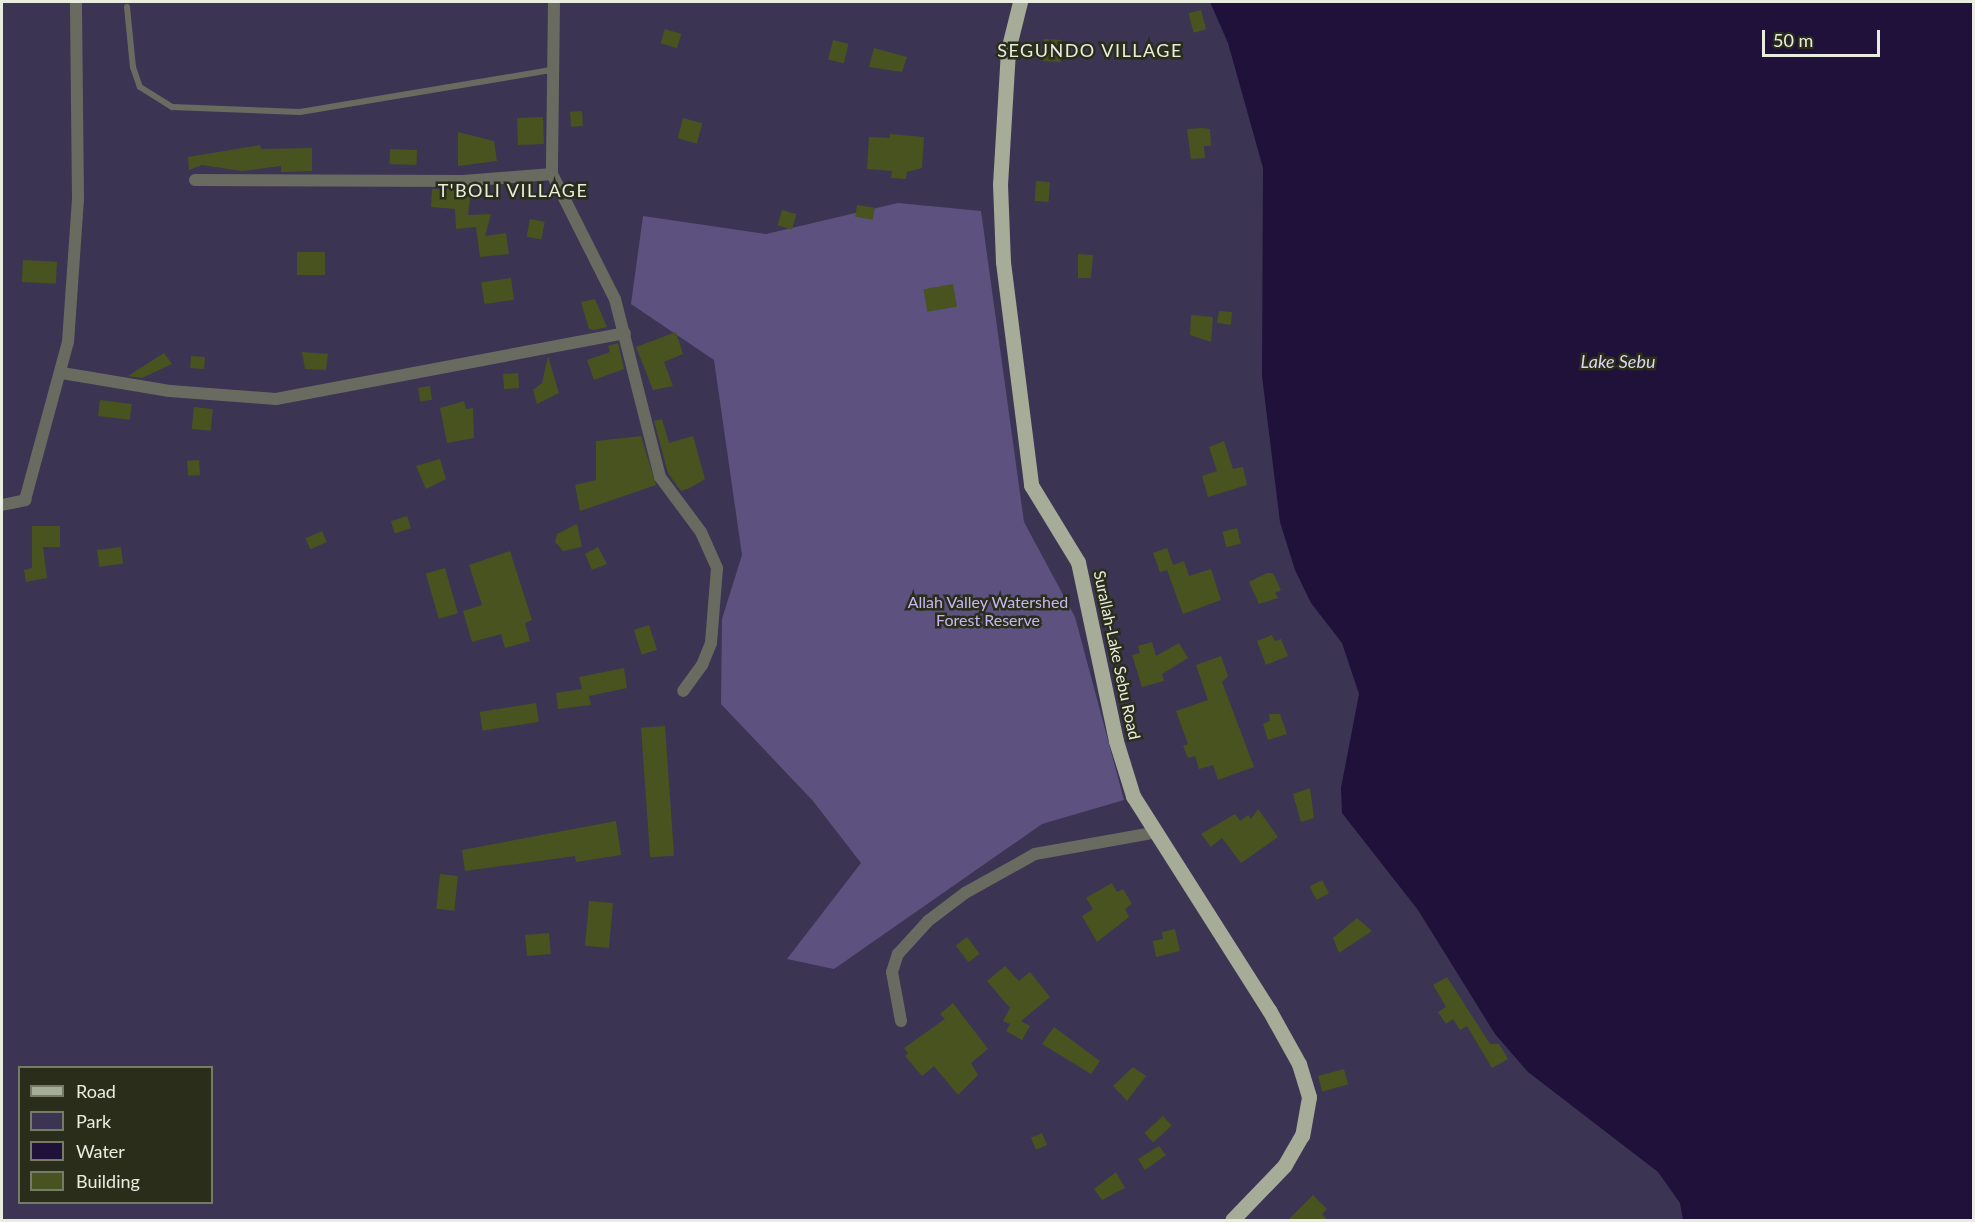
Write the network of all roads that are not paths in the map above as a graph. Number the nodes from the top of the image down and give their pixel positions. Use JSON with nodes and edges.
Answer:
{"nodes":[{"id":1,"x":76,"y":2,"type":"edge"},
{"id":2,"x":554,"y":2,"type":"edge"},
{"id":3,"x":1020,"y":2,"type":"edge"},
{"id":4,"x":127,"y":7,"type":"dead end"},
{"id":5,"x":550,"y":70,"type":"junction"},
{"id":6,"x":552,"y":174,"type":"junction"},
{"id":7,"x":195,"y":180,"type":"dead end"},
{"id":8,"x":625,"y":333,"type":"junction"},
{"id":9,"x":62,"y":373,"type":"junction"},
{"id":10,"x":2,"y":505,"type":"edge"},
{"id":11,"x":683,"y":691,"type":"dead end"},
{"id":12,"x":1157,"y":832,"type":"junction"},
{"id":13,"x":901,"y":1021,"type":"dead end"},
{"id":14,"x":1232,"y":1221,"type":"edge"}],
"edges":[{"from":1,"to":9,"type":"street"},
{"from":2,"to":5,"type":"street"},
{"from":3,"to":12,"type":"main road","name":"Surallah-Lake Sebu Road"},
{"from":4,"to":5,"type":"lane"},
{"from":5,"to":6,"type":"street"},
{"from":6,"to":7,"type":"street"},
{"from":6,"to":8,"type":"street"},
{"from":8,"to":9,"type":"street"},
{"from":8,"to":11,"type":"street"},
{"from":9,"to":10,"type":"street"},
{"from":12,"to":13,"type":"street"},
{"from":12,"to":14,"type":"main road","name":"Surallah-Lake Sebu Road"}]}
